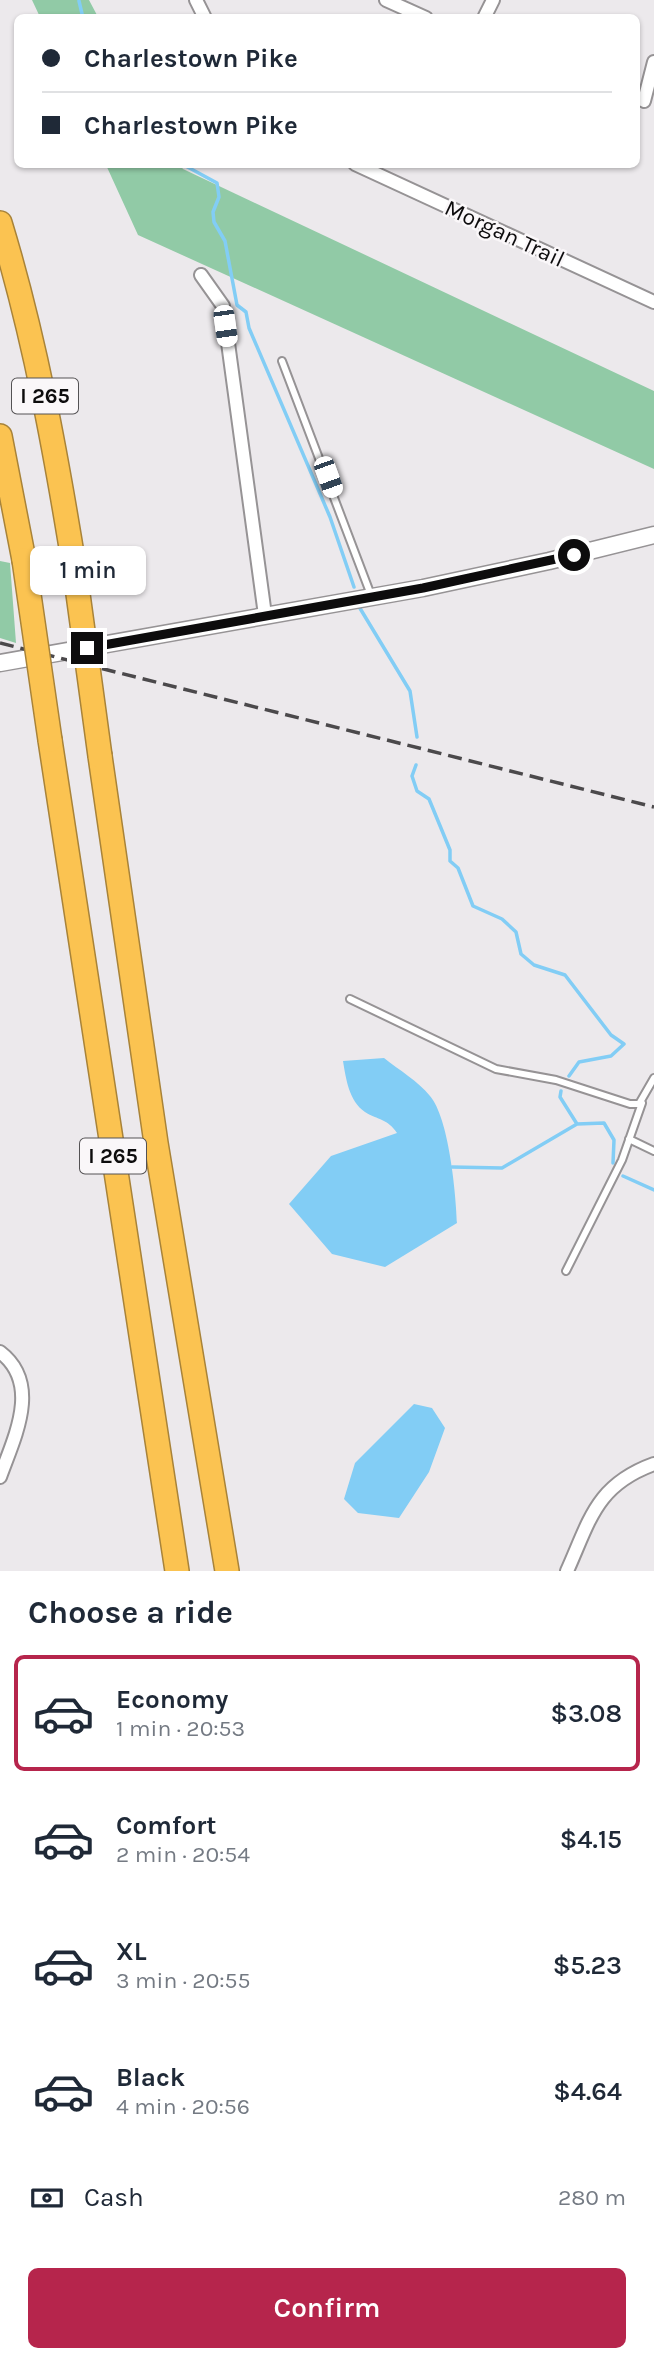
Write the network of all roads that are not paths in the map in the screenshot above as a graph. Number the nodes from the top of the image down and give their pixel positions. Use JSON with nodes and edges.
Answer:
{"nodes":[{"id":1,"x":386,"y":0,"type":"edge"},
{"id":2,"x":417,"y":14,"type":"edge"},
{"id":3,"x":654,"y":61,"type":"edge"},
{"id":4,"x":645,"y":101,"type":"edge"},
{"id":5,"x":364,"y":168,"type":"edge"},
{"id":6,"x":0,"y":223,"type":"edge"},
{"id":7,"x":201,"y":275,"type":"dead end"},
{"id":8,"x":654,"y":302,"type":"edge"},
{"id":9,"x":282,"y":361,"type":"dead end"},
{"id":10,"x":0,"y":436,"type":"edge"},
{"id":11,"x":654,"y":535,"type":"edge"},
{"id":12,"x":372,"y":597,"type":"junction"},
{"id":13,"x":265,"y":615,"type":"junction"},
{"id":14,"x":0,"y":663,"type":"edge"},
{"id":15,"x":350,"y":999,"type":"dead end"},
{"id":16,"x":654,"y":1078,"type":"edge"},
{"id":17,"x":642,"y":1101,"type":"junction"},
{"id":18,"x":629,"y":1139,"type":"junction"},
{"id":19,"x":654,"y":1151,"type":"edge"},
{"id":20,"x":566,"y":1271,"type":"dead end"},
{"id":21,"x":0,"y":1352,"type":"edge"},
{"id":22,"x":654,"y":1464,"type":"edge"},
{"id":23,"x":0,"y":1477,"type":"edge"},
{"id":24,"x":177,"y":1571,"type":"edge"},
{"id":25,"x":227,"y":1571,"type":"edge"},
{"id":26,"x":567,"y":1571,"type":"edge"}],
"edges":[{"from":1,"to":2,"type":"street"},
{"from":3,"to":4,"type":"street"},
{"from":5,"to":8,"type":"street","name":"Morgan Trail"},
{"from":6,"to":25,"type":"highway","number":"I 265","bridge":true},
{"from":7,"to":13,"type":"street"},
{"from":9,"to":12,"type":"lane"},
{"from":10,"to":24,"type":"highway","number":"I 265","bridge":true},
{"from":11,"to":12,"type":"street"},
{"from":12,"to":13,"type":"street"},
{"from":13,"to":14,"type":"street"},
{"from":15,"to":17,"type":"lane"},
{"from":16,"to":17,"type":"lane"},
{"from":17,"to":18,"type":"lane"},
{"from":18,"to":19,"type":"lane"},
{"from":18,"to":20,"type":"lane"},
{"from":21,"to":23,"type":"street"},
{"from":22,"to":26,"type":"street"}]}
